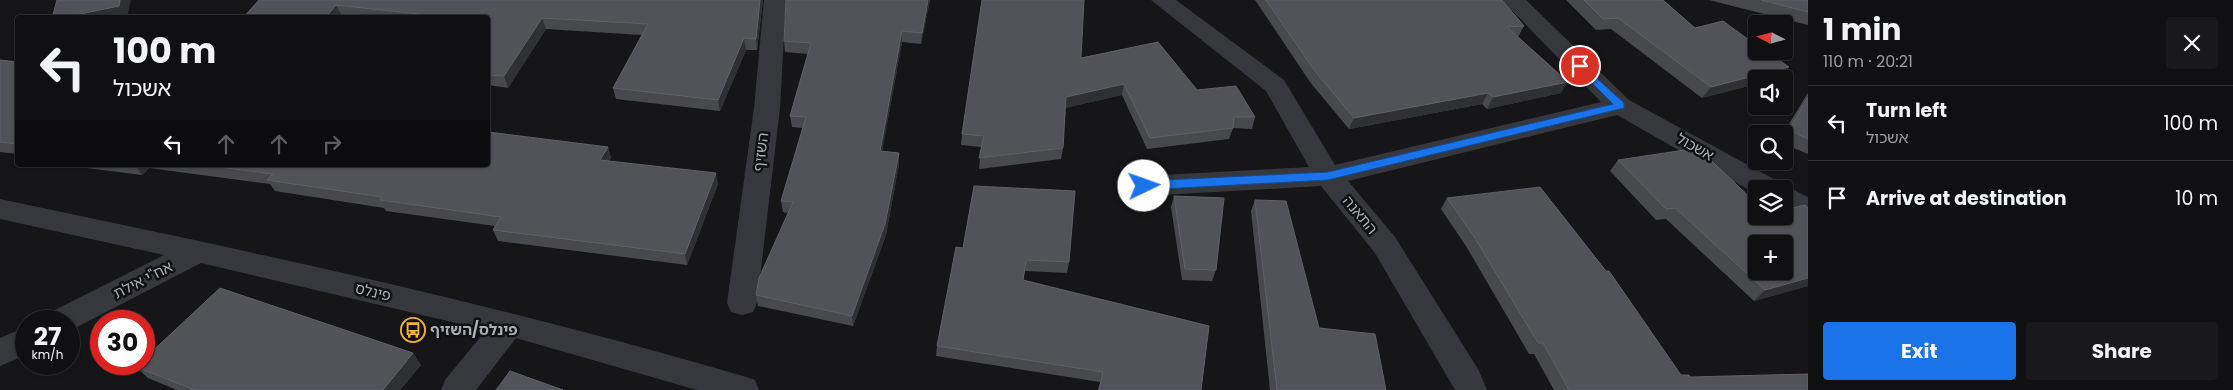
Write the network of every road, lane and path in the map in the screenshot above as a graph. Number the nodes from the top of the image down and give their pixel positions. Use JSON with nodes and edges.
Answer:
{"nodes":[{"id":1,"x":775,"y":0,"type":"edge"},
{"id":2,"x":1162,"y":0,"type":"edge"},
{"id":3,"x":1513,"y":0,"type":"edge"},
{"id":4,"x":1620,"y":106,"type":"junction"},
{"id":5,"x":1328,"y":176,"type":"junction"},
{"id":6,"x":1753,"y":180,"type":"edge"},
{"id":7,"x":1144,"y":186,"type":"dead end"},
{"id":8,"x":1793,"y":202,"type":"edge"},
{"id":9,"x":0,"y":209,"type":"edge"},
{"id":10,"x":1808,"y":210,"type":"edge"},
{"id":11,"x":197,"y":252,"type":"junction"},
{"id":12,"x":742,"y":303,"type":"dead end"},
{"id":13,"x":80,"y":312,"type":"edge"},
{"id":14,"x":509,"y":324,"type":"junction"},
{"id":15,"x":15,"y":346,"type":"edge"},
{"id":16,"x":0,"y":353,"type":"edge"},
{"id":17,"x":457,"y":390,"type":"edge"},
{"id":18,"x":743,"y":390,"type":"edge"},
{"id":19,"x":1471,"y":390,"type":"edge"}],
"edges":[{"from":1,"to":12,"type":"street","name":"השזיף"},
{"from":2,"to":5,"type":"street","name":"התאנה"},
{"from":3,"to":4,"type":"street","name":"אשכול"},
{"from":4,"to":5,"type":"street"},
{"from":4,"to":6,"type":"street","name":"אשכול"},
{"from":5,"to":7,"type":"street"},
{"from":5,"to":19,"type":"street","name":"התאנה"},
{"from":8,"to":10,"type":"street"},
{"from":9,"to":11,"type":"street","name":"פינלס"},
{"from":11,"to":13,"type":"street","name":"אח\"י אילת"},
{"from":11,"to":14,"type":"street","name":"פינלס"},
{"from":14,"to":17,"type":"street"},
{"from":14,"to":18,"type":"street","name":"פינלס"},
{"from":15,"to":16,"type":"street"}]}
